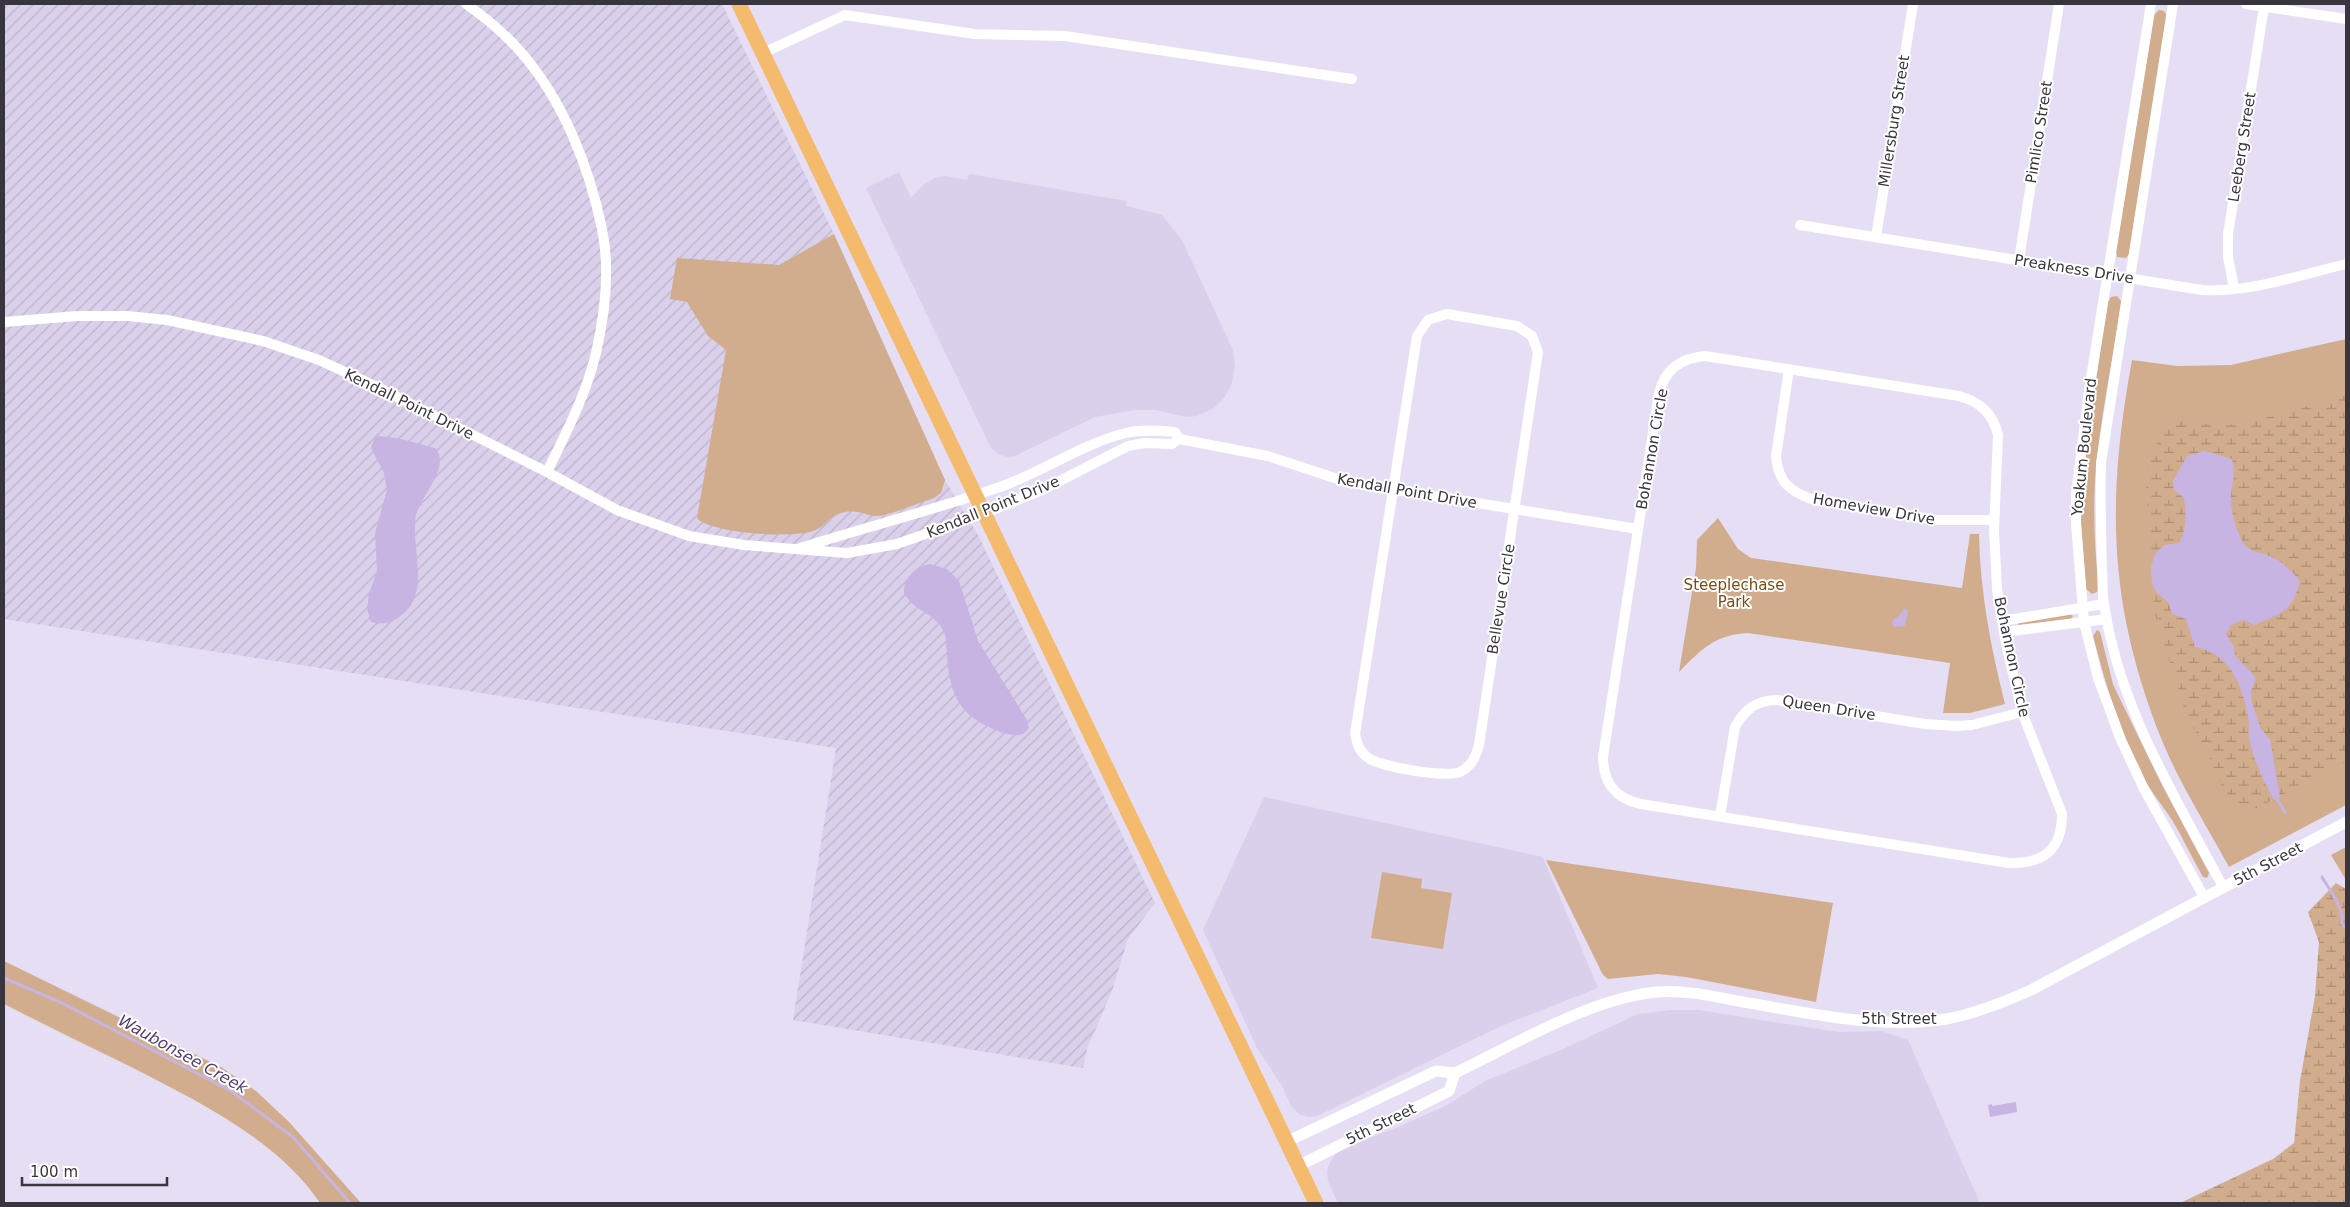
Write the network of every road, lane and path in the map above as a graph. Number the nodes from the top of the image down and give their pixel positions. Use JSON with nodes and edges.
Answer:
{"nodes":[{"id":1,"x":466,"y":4,"type":"edge"},
{"id":2,"x":739,"y":4,"type":"edge"},
{"id":3,"x":1913,"y":4,"type":"edge"},
{"id":4,"x":2059,"y":4,"type":"edge"},
{"id":5,"x":2151,"y":4,"type":"edge"},
{"id":6,"x":2173,"y":4,"type":"edge"},
{"id":7,"x":2246,"y":4,"type":"edge"},
{"id":8,"x":2264,"y":7,"type":"junction"},
{"id":9,"x":2346,"y":20,"type":"edge"},
{"id":10,"x":763,"y":53,"type":"junction"},
{"id":11,"x":1352,"y":79,"type":"dead end"},
{"id":12,"x":1800,"y":225,"type":"dead end"},
{"id":13,"x":1876,"y":237,"type":"junction"},
{"id":14,"x":2019,"y":260,"type":"junction"},
{"id":15,"x":2346,"y":264,"type":"edge"},
{"id":16,"x":2107,"y":274,"type":"junction"},
{"id":17,"x":2130,"y":278,"type":"junction"},
{"id":18,"x":2234,"y":288,"type":"junction"},
{"id":19,"x":4,"y":322,"type":"edge"},
{"id":20,"x":1789,"y":369,"type":"junction"},
{"id":21,"x":1179,"y":438,"type":"junction"},
{"id":22,"x":547,"y":472,"type":"junction"},
{"id":23,"x":1393,"y":490,"type":"junction"},
{"id":24,"x":976,"y":495,"type":"junction"},
{"id":25,"x":1515,"y":509,"type":"junction"},
{"id":26,"x":985,"y":513,"type":"junction"},
{"id":27,"x":1994,"y":520,"type":"junction"},
{"id":28,"x":1638,"y":529,"type":"junction"},
{"id":29,"x":799,"y":548,"type":"junction"},
{"id":30,"x":2104,"y":604,"type":"junction"},
{"id":31,"x":2082,"y":608,"type":"junction"},
{"id":32,"x":2107,"y":619,"type":"junction"},
{"id":33,"x":2002,"y":621,"type":"junction"},
{"id":34,"x":2084,"y":622,"type":"junction"},
{"id":35,"x":2004,"y":632,"type":"junction"},
{"id":36,"x":2022,"y":712,"type":"junction"},
{"id":37,"x":1720,"y":816,"type":"junction"},
{"id":38,"x":2346,"y":822,"type":"edge"},
{"id":39,"x":2223,"y":887,"type":"junction"},
{"id":40,"x":2204,"y":897,"type":"junction"},
{"id":41,"x":1455,"y":1073,"type":"junction"},
{"id":42,"x":1286,"y":1142,"type":"junction"},
{"id":43,"x":1298,"y":1166,"type":"junction"},
{"id":44,"x":1316,"y":1203,"type":"edge"}],
"edges":[{"from":1,"to":22,"type":"street"},
{"from":2,"to":10,"type":"main road"},
{"from":3,"to":13,"type":"street","name":"Millersburg Street"},
{"from":4,"to":14,"type":"street","name":"Pimlico Street"},
{"from":5,"to":16,"type":"street","name":"Yoakum Boulevard"},
{"from":6,"to":17,"type":"street","name":"Yoakum Boulevard"},
{"from":7,"to":8,"type":"street"},
{"from":8,"to":9,"type":"street"},
{"from":8,"to":18,"type":"street","name":"Leeberg Street"},
{"from":10,"to":11,"type":"street"},
{"from":10,"to":24,"type":"main road"},
{"from":12,"to":13,"type":"street","name":"Preakness Drive"},
{"from":13,"to":14,"type":"street","name":"Preakness Drive"},
{"from":14,"to":16,"type":"street","name":"Preakness Drive"},
{"from":15,"to":18,"type":"street","name":"Preakness Drive"},
{"from":16,"to":17,"type":"street","name":"Preakness Drive"},
{"from":16,"to":31,"type":"street","name":"Yoakum Boulevard"},
{"from":17,"to":18,"type":"street","name":"Preakness Drive"},
{"from":17,"to":30,"type":"street","name":"Yoakum Boulevard"},
{"from":19,"to":22,"type":"street","name":"Kendall Point Drive"},
{"from":20,"to":27,"type":"street","name":"Bohannon Circle"},
{"from":20,"to":27,"type":"street","name":"Homeview Drive"},
{"from":20,"to":28,"type":"street","name":"Bohannon Circle"},
{"from":21,"to":23,"type":"street","name":"Kendall Point Drive"},
{"from":21,"to":24,"type":"street","name":"Kendall Point Drive"},
{"from":21,"to":26,"type":"street","name":"Kendall Point Drive"},
{"from":22,"to":29,"type":"street","name":"Kendall Point Drive"},
{"from":23,"to":25,"type":"street","name":"Kendall Point Drive"},
{"from":23,"to":25,"type":"street","name":"Bellevue Circle"},
{"from":23,"to":25,"type":"street","name":"Bellevue Circle"},
{"from":24,"to":26,"type":"main road"},
{"from":24,"to":29,"type":"street","name":"Kendall Point Drive"},
{"from":25,"to":28,"type":"street","name":"Kendall Point Drive"},
{"from":26,"to":29,"type":"street","name":"Kendall Point Drive"},
{"from":26,"to":42,"type":"main road"},
{"from":27,"to":33,"type":"street","name":"Bohannon Circle"},
{"from":28,"to":37,"type":"street","name":"Bohannon Circle"},
{"from":30,"to":31,"type":"street"},
{"from":30,"to":32,"type":"street","name":"Yoakum Boulevard"},
{"from":31,"to":33,"type":"street"},
{"from":31,"to":34,"type":"street","name":"Yoakum Boulevard"},
{"from":32,"to":34,"type":"street"},
{"from":32,"to":39,"type":"street","name":"Yoakum Boulevard"},
{"from":33,"to":35,"type":"street","name":"Bohannon Circle"},
{"from":34,"to":35,"type":"street"},
{"from":34,"to":40,"type":"street","name":"Yoakum Boulevard"},
{"from":35,"to":36,"type":"street","name":"Bohannon Circle"},
{"from":36,"to":37,"type":"street","name":"Queen Drive"},
{"from":36,"to":37,"type":"street","name":"Bohannon Circle"},
{"from":38,"to":39,"type":"street","name":"5th Street"},
{"from":39,"to":40,"type":"street","name":"5th Street"},
{"from":40,"to":41,"type":"street","name":"5th Street"},
{"from":41,"to":42,"type":"street","name":"5th Street"},
{"from":41,"to":43,"type":"street","name":"5th Street"},
{"from":42,"to":43,"type":"main road"},
{"from":43,"to":44,"type":"main road"}]}
